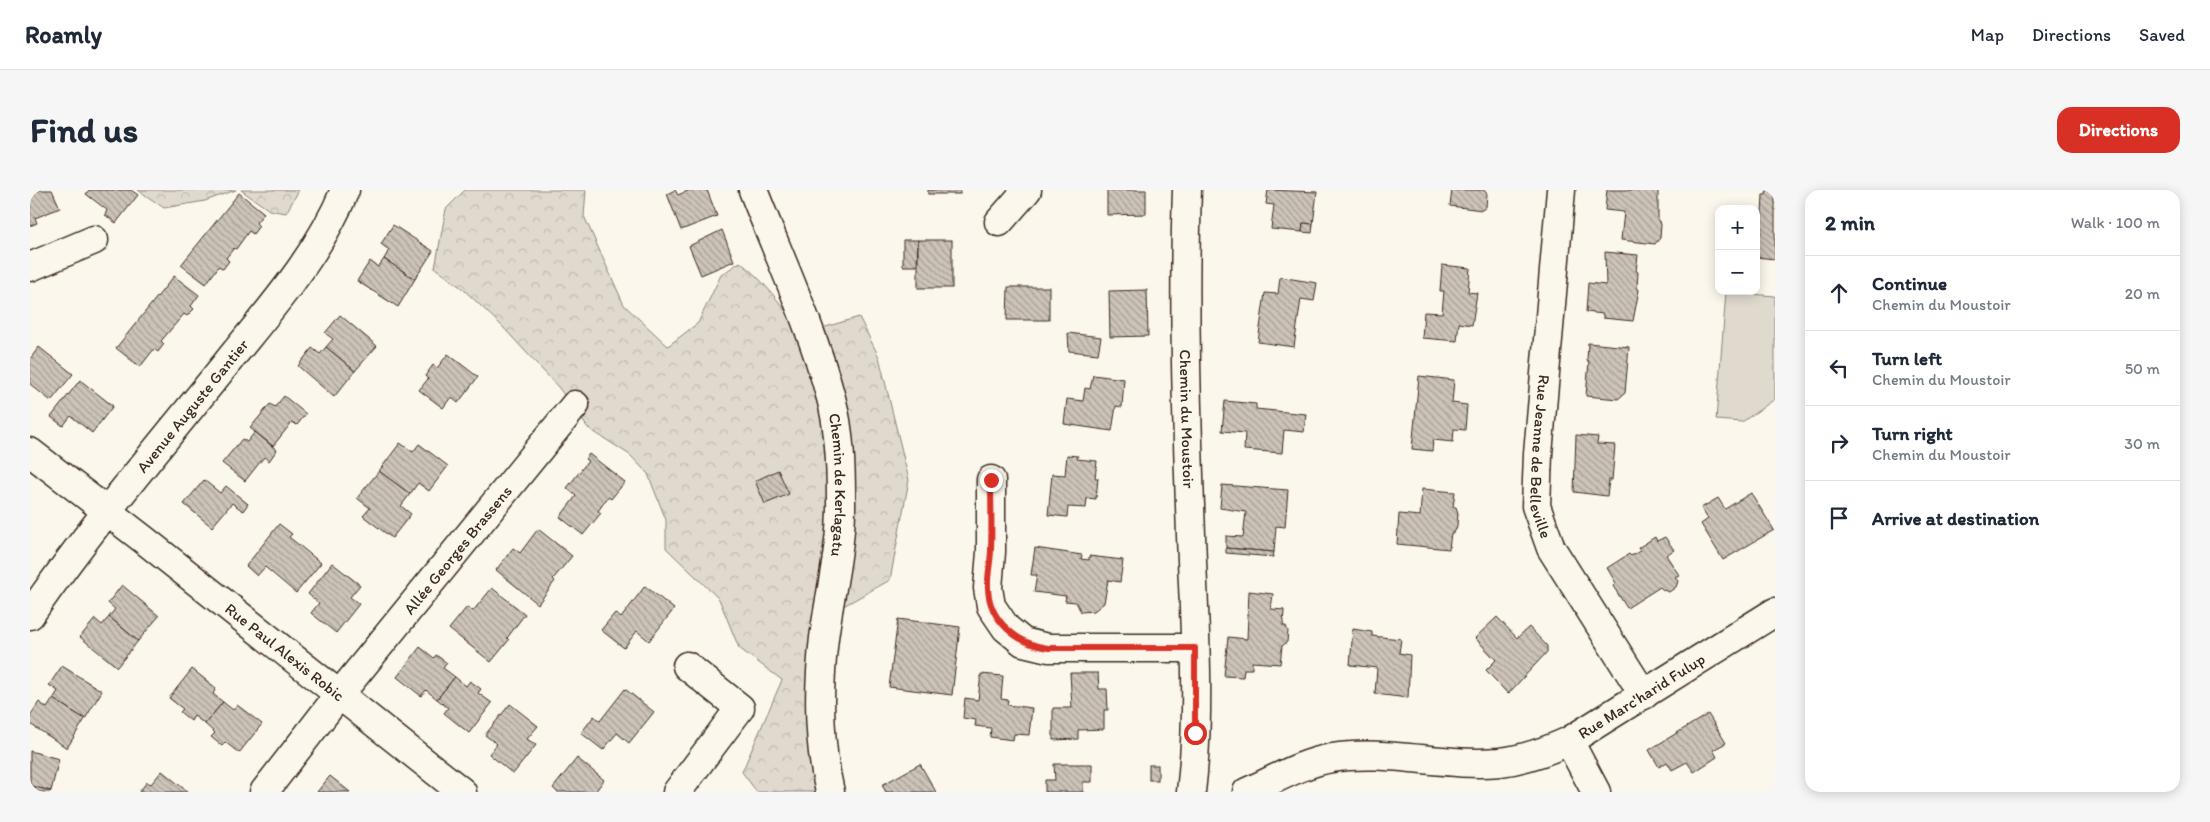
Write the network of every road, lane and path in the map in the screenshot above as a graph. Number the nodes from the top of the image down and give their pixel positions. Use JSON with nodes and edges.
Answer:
{"nodes":[{"id":1,"x":345,"y":190,"type":"edge"},
{"id":2,"x":753,"y":190,"type":"edge"},
{"id":3,"x":1028,"y":190,"type":"edge"},
{"id":4,"x":1187,"y":190,"type":"edge"},
{"id":5,"x":1561,"y":190,"type":"edge"},
{"id":6,"x":999,"y":222,"type":"dead end"},
{"id":7,"x":94,"y":240,"type":"dead end"},
{"id":8,"x":30,"y":267,"type":"edge"},
{"id":9,"x":575,"y":406,"type":"dead end"},
{"id":10,"x":30,"y":452,"type":"edge"},
{"id":11,"x":991,"y":480,"type":"dead end"},
{"id":12,"x":106,"y":511,"type":"junction"},
{"id":13,"x":1775,"y":612,"type":"edge"},
{"id":14,"x":30,"y":615,"type":"edge"},
{"id":15,"x":1195,"y":648,"type":"junction"},
{"id":16,"x":687,"y":666,"type":"dead end"},
{"id":17,"x":339,"y":695,"type":"junction"},
{"id":18,"x":1644,"y":695,"type":"junction"},
{"id":19,"x":1569,"y":741,"type":"junction"},
{"id":20,"x":264,"y":792,"type":"edge"},
{"id":21,"x":462,"y":792,"type":"edge"},
{"id":22,"x":677,"y":792,"type":"edge"},
{"id":23,"x":830,"y":792,"type":"edge"},
{"id":24,"x":1191,"y":792,"type":"edge"},
{"id":25,"x":1247,"y":792,"type":"edge"},
{"id":26,"x":1596,"y":792,"type":"edge"}],
"edges":[{"from":1,"to":12,"type":"street","name":"Avenue Auguste Gantier"},
{"from":2,"to":23,"type":"street","name":"Chemin de Kerlagatu"},
{"from":3,"to":6,"type":"street"},
{"from":4,"to":15,"type":"street","name":"Chemin du Moustoir"},
{"from":5,"to":18,"type":"street","name":"Rue Jeanne de Belleville"},
{"from":7,"to":8,"type":"street"},
{"from":9,"to":17,"type":"street","name":"Allée Georges Brassens"},
{"from":10,"to":12,"type":"street","name":"Rue Paul Alexis Robic"},
{"from":11,"to":15,"type":"street"},
{"from":12,"to":14,"type":"street","name":"Avenue Auguste Gantier"},
{"from":12,"to":17,"type":"street","name":"Rue Paul Alexis Robic"},
{"from":13,"to":18,"type":"street","name":"Rue Marc'harid Fulup"},
{"from":15,"to":24,"type":"street","name":"Chemin du Moustoir"},
{"from":16,"to":22,"type":"street"},
{"from":17,"to":20,"type":"street","name":"Allée Georges Brassens"},
{"from":17,"to":21,"type":"street","name":"Rue Paul Alexis Robic"},
{"from":18,"to":19,"type":"street","name":"Rue Marc'harid Fulup"},
{"from":19,"to":25,"type":"street","name":"Rue Marc'harid Fulup"},
{"from":19,"to":26,"type":"street"}]}
